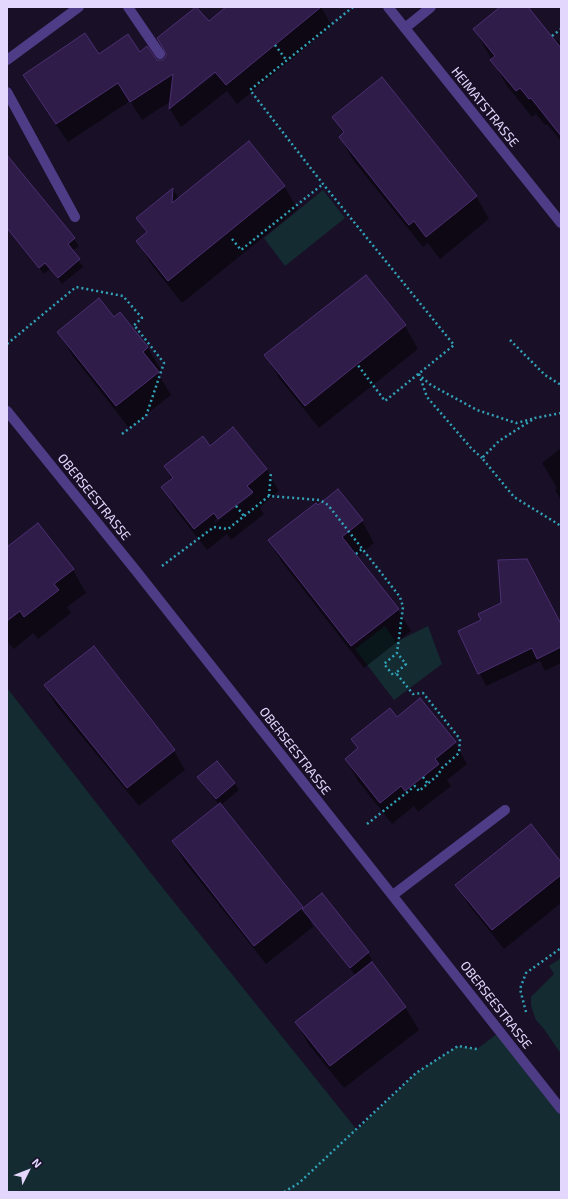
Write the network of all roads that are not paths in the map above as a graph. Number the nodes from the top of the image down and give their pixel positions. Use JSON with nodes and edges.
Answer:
{"nodes":[{"id":1,"x":79,"y":7,"type":"edge"},
{"id":2,"x":128,"y":7,"type":"edge"},
{"id":3,"x":388,"y":7,"type":"edge"},
{"id":4,"x":431,"y":7,"type":"edge"},
{"id":5,"x":405,"y":28,"type":"junction"},
{"id":6,"x":160,"y":54,"type":"dead end"},
{"id":7,"x":7,"y":60,"type":"edge"},
{"id":8,"x":7,"y":92,"type":"edge"},
{"id":9,"x":75,"y":217,"type":"dead end"},
{"id":10,"x":561,"y":223,"type":"edge"},
{"id":11,"x":7,"y":411,"type":"edge"},
{"id":12,"x":505,"y":810,"type":"dead end"},
{"id":13,"x":393,"y":895,"type":"junction"},
{"id":14,"x":561,"y":1109,"type":"edge"}],
"edges":[{"from":1,"to":7,"type":"street"},
{"from":2,"to":6,"type":"street"},
{"from":3,"to":5,"type":"street","name":"HEIMATSTRASSE"},
{"from":4,"to":5,"type":"street"},
{"from":5,"to":10,"type":"street","name":"HEIMATSTRASSE"},
{"from":8,"to":9,"type":"street"},
{"from":11,"to":13,"type":"street","name":"OBERSEESTRASSE"},
{"from":12,"to":13,"type":"street"},
{"from":13,"to":14,"type":"street","name":"OBERSEESTRASSE"}]}
